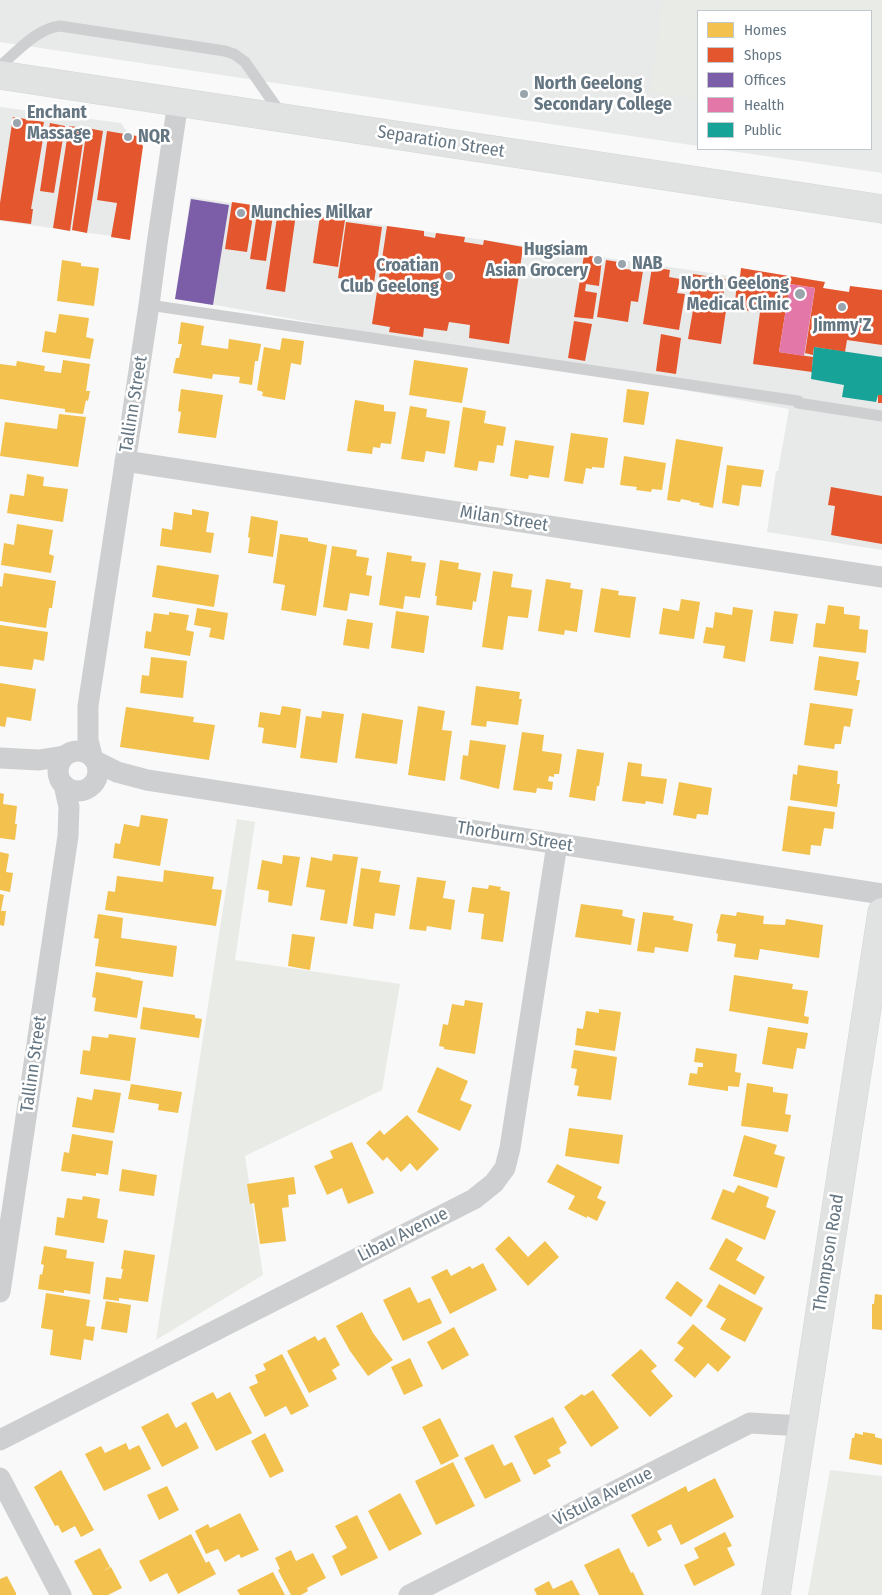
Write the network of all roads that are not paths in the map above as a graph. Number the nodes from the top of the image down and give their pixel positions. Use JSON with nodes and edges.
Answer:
{"nodes":[{"id":1,"x":0,"y":66,"type":"edge"},
{"id":2,"x":0,"y":75,"type":"edge"},
{"id":3,"x":178,"y":102,"type":"junction"},
{"id":4,"x":284,"y":118,"type":"junction"},
{"id":5,"x":872,"y":208,"type":"edge"},
{"id":6,"x":149,"y":305,"type":"junction"},
{"id":7,"x":882,"y":416,"type":"edge"},
{"id":8,"x":125,"y":461,"type":"junction"},
{"id":9,"x":882,"y":577,"type":"edge"},
{"id":10,"x":88,"y":706,"type":"junction"},
{"id":11,"x":67,"y":754,"type":"junction"},
{"id":12,"x":1,"y":758,"type":"edge"},
{"id":13,"x":93,"y":759,"type":"junction"},
{"id":14,"x":147,"y":780,"type":"junction"},
{"id":15,"x":62,"y":782,"type":"junction"},
{"id":16,"x":90,"y":786,"type":"junction"},
{"id":17,"x":68,"y":836,"type":"junction"},
{"id":18,"x":557,"y":844,"type":"junction"},
{"id":19,"x":882,"y":894,"type":"edge"},
{"id":20,"x":882,"y":912,"type":"edge"},
{"id":21,"x":0,"y":1292,"type":"edge"},
{"id":22,"x":802,"y":1426,"type":"junction"},
{"id":23,"x":0,"y":1440,"type":"edge"},
{"id":24,"x":0,"y":1478,"type":"edge"},
{"id":25,"x":61,"y":1595,"type":"edge"},
{"id":26,"x":410,"y":1595,"type":"edge"},
{"id":27,"x":776,"y":1595,"type":"edge"}],
"edges":[{"from":1,"to":4,"type":"lane"},
{"from":2,"to":3,"type":"main road","name":"Separation Street"},
{"from":3,"to":4,"type":"main road","name":"Separation Street"},
{"from":3,"to":6,"type":"street","name":"Tallinn Street"},
{"from":4,"to":5,"type":"main road","name":"Separation Street"},
{"from":6,"to":7,"type":"lane"},
{"from":6,"to":8,"type":"street","name":"Tallinn Street"},
{"from":8,"to":9,"type":"street","name":"Milan Street"},
{"from":8,"to":10,"type":"street","name":"Tallinn Street"},
{"from":10,"to":11,"type":"street","name":"Tallinn Street"},
{"from":10,"to":13,"type":"street","name":"Tallinn Street"},
{"from":11,"to":12,"type":"street"},
{"from":11,"to":13,"type":"street"},
{"from":11,"to":15,"type":"street"},
{"from":12,"to":15,"type":"street"},
{"from":13,"to":14,"type":"street","name":"Thorburn Street"},
{"from":13,"to":16,"type":"street"},
{"from":14,"to":16,"type":"street","name":"Thorburn Street"},
{"from":14,"to":18,"type":"street","name":"Thorburn Street"},
{"from":15,"to":16,"type":"street"},
{"from":15,"to":17,"type":"street","name":"Tallinn Street"},
{"from":16,"to":17,"type":"street","name":"Tallinn Street"},
{"from":17,"to":21,"type":"street","name":"Tallinn Street"},
{"from":18,"to":19,"type":"street","name":"Thorburn Street"},
{"from":18,"to":23,"type":"street","name":"Libau Avenue"},
{"from":20,"to":22,"type":"main road","name":"Thompson Road"},
{"from":22,"to":26,"type":"street","name":"Vistula Avenue"},
{"from":22,"to":27,"type":"main road","name":"Thompson Road"},
{"from":24,"to":25,"type":"street"}]}
